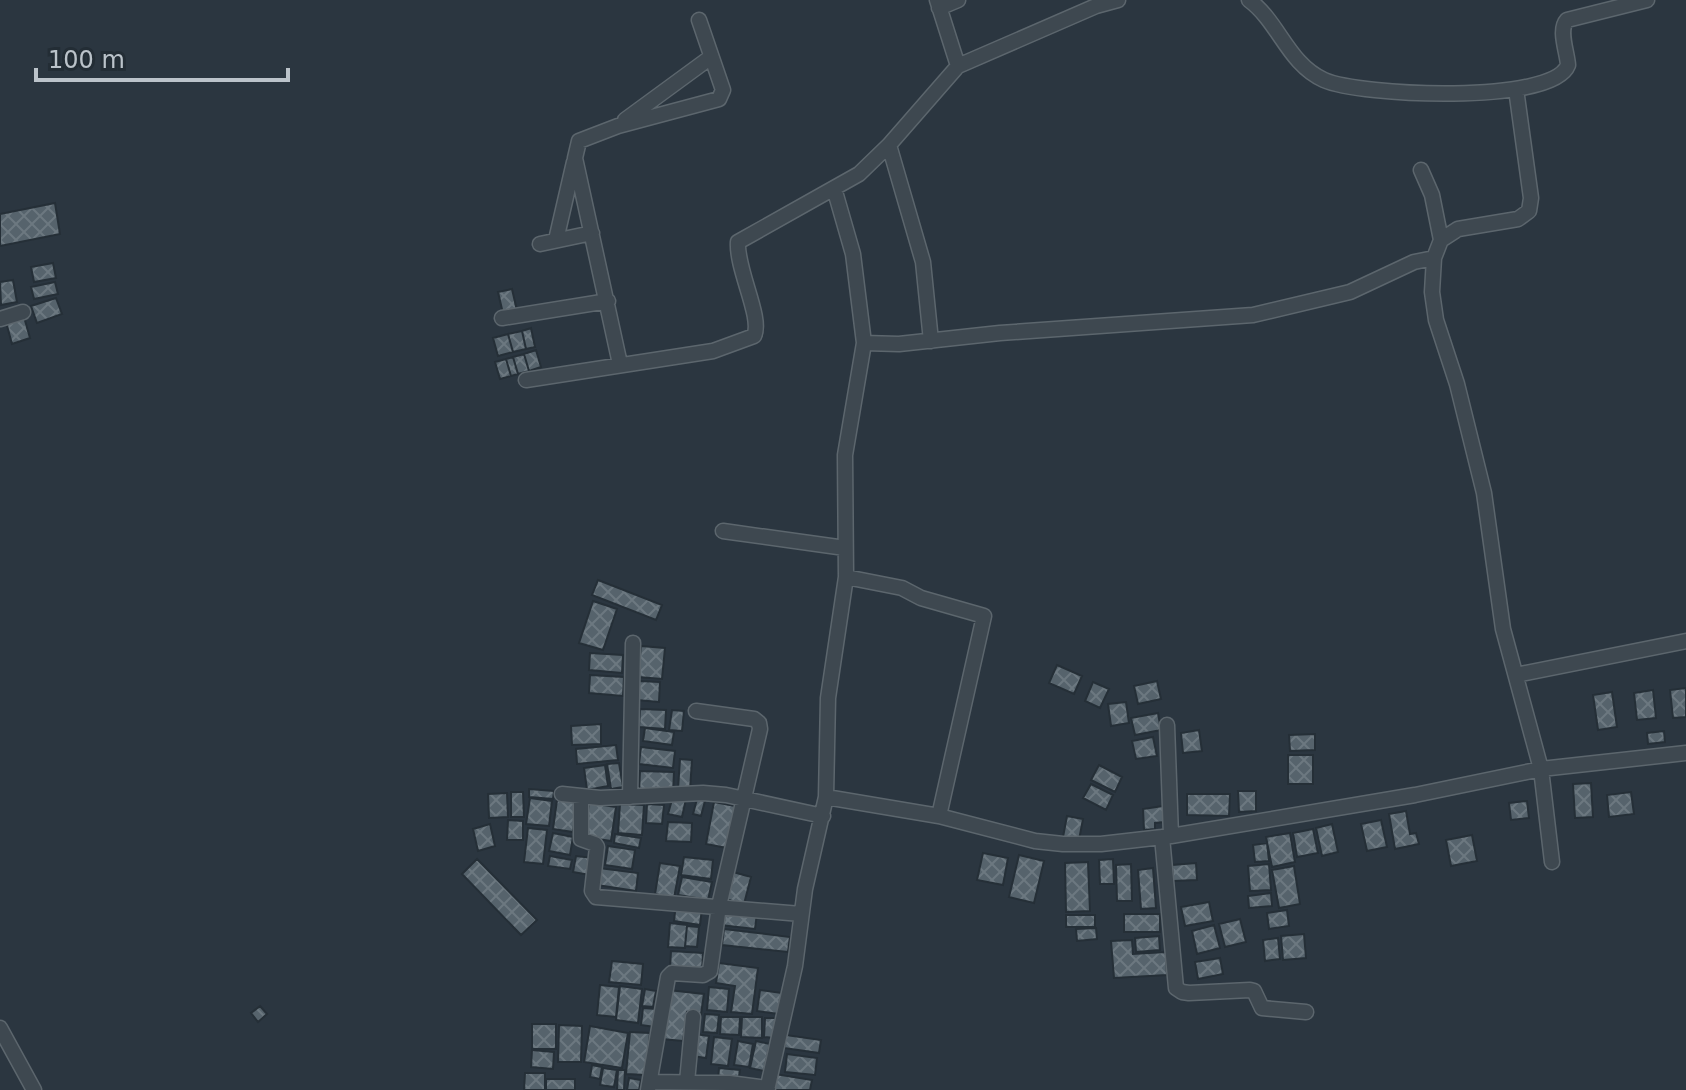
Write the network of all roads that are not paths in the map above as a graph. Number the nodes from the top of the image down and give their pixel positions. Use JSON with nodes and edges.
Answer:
{"nodes":[{"id":1,"x":958,"y":0,"type":"edge"},
{"id":2,"x":1118,"y":0,"type":"edge"},
{"id":3,"x":1249,"y":0,"type":"edge"},
{"id":4,"x":1647,"y":0,"type":"edge"},
{"id":5,"x":938,"y":4,"type":"edge"},
{"id":6,"x":699,"y":20,"type":"dead end"},
{"id":7,"x":711,"y":57,"type":"junction"},
{"id":8,"x":958,"y":66,"type":"junction"},
{"id":9,"x":1516,"y":89,"type":"junction"},
{"id":10,"x":618,"y":126,"type":"junction"},
{"id":11,"x":889,"y":145,"type":"junction"},
{"id":12,"x":575,"y":158,"type":"junction"},
{"id":13,"x":1421,"y":170,"type":"dead end"},
{"id":14,"x":834,"y":188,"type":"junction"},
{"id":15,"x":592,"y":233,"type":"junction"},
{"id":16,"x":556,"y":240,"type":"junction"},
{"id":17,"x":1441,"y":240,"type":"junction"},
{"id":18,"x":540,"y":244,"type":"dead end"},
{"id":19,"x":1434,"y":258,"type":"junction"},
{"id":20,"x":608,"y":301,"type":"junction"},
{"id":21,"x":23,"y":312,"type":"dead end"},
{"id":22,"x":502,"y":318,"type":"dead end"},
{"id":23,"x":0,"y":319,"type":"edge"},
{"id":24,"x":931,"y":341,"type":"junction"},
{"id":25,"x":864,"y":343,"type":"junction"},
{"id":26,"x":620,"y":364,"type":"junction"},
{"id":27,"x":526,"y":380,"type":"dead end"},
{"id":28,"x":723,"y":531,"type":"dead end"},
{"id":29,"x":845,"y":548,"type":"junction"},
{"id":30,"x":846,"y":577,"type":"junction"},
{"id":31,"x":1686,"y":641,"type":"edge"},
{"id":32,"x":633,"y":643,"type":"dead end"},
{"id":33,"x":1516,"y":675,"type":"junction"},
{"id":34,"x":696,"y":711,"type":"dead end"},
{"id":35,"x":1167,"y":725,"type":"dead end"},
{"id":36,"x":1686,"y":753,"type":"edge"},
{"id":37,"x":1541,"y":769,"type":"junction"},
{"id":38,"x":562,"y":794,"type":"dead end"},
{"id":39,"x":581,"y":796,"type":"junction"},
{"id":40,"x":630,"y":797,"type":"junction"},
{"id":41,"x":742,"y":797,"type":"junction"},
{"id":42,"x":826,"y":797,"type":"junction"},
{"id":43,"x":823,"y":816,"type":"junction"},
{"id":44,"x":939,"y":816,"type":"junction"},
{"id":45,"x":1166,"y":836,"type":"junction"},
{"id":46,"x":1552,"y":862,"type":"dead end"},
{"id":47,"x":719,"y":906,"type":"junction"},
{"id":48,"x":801,"y":914,"type":"junction"},
{"id":49,"x":1306,"y":1012,"type":"dead end"},
{"id":50,"x":693,"y":1017,"type":"dead end"},
{"id":51,"x":0,"y":1028,"type":"edge"},
{"id":52,"x":687,"y":1082,"type":"junction"},
{"id":53,"x":649,"y":1086,"type":"edge"},
{"id":54,"x":767,"y":1089,"type":"edge"},
{"id":55,"x":34,"y":1090,"type":"edge"}],
"edges":[{"from":1,"to":5,"type":"street"},
{"from":2,"to":8,"type":"street"},
{"from":3,"to":9,"type":"street"},
{"from":4,"to":9,"type":"street"},
{"from":5,"to":8,"type":"street"},
{"from":6,"to":7,"type":"street"},
{"from":7,"to":10,"type":"street"},
{"from":7,"to":10,"type":"street"},
{"from":8,"to":11,"type":"street"},
{"from":9,"to":17,"type":"street"},
{"from":10,"to":12,"type":"street"},
{"from":11,"to":14,"type":"street"},
{"from":11,"to":24,"type":"street"},
{"from":12,"to":15,"type":"street"},
{"from":12,"to":16,"type":"street"},
{"from":13,"to":17,"type":"street"},
{"from":14,"to":25,"type":"street"},
{"from":14,"to":26,"type":"street"},
{"from":15,"to":16,"type":"street"},
{"from":15,"to":20,"type":"street"},
{"from":16,"to":18,"type":"street"},
{"from":17,"to":19,"type":"street"},
{"from":19,"to":24,"type":"street"},
{"from":19,"to":33,"type":"street"},
{"from":20,"to":22,"type":"street"},
{"from":20,"to":26,"type":"street"},
{"from":21,"to":23,"type":"street"},
{"from":24,"to":25,"type":"street"},
{"from":25,"to":29,"type":"street"},
{"from":26,"to":27,"type":"street"},
{"from":28,"to":29,"type":"street"},
{"from":29,"to":30,"type":"street"},
{"from":30,"to":42,"type":"street"},
{"from":30,"to":44,"type":"street"},
{"from":31,"to":33,"type":"street"},
{"from":32,"to":40,"type":"street"},
{"from":33,"to":37,"type":"street"},
{"from":34,"to":41,"type":"street"},
{"from":35,"to":45,"type":"street"},
{"from":36,"to":37,"type":"street"},
{"from":37,"to":45,"type":"street"},
{"from":37,"to":46,"type":"street"},
{"from":38,"to":39,"type":"street"},
{"from":39,"to":40,"type":"street"},
{"from":39,"to":47,"type":"street"},
{"from":40,"to":41,"type":"street"},
{"from":41,"to":43,"type":"street"},
{"from":41,"to":47,"type":"street"},
{"from":42,"to":43,"type":"street"},
{"from":42,"to":44,"type":"street"},
{"from":43,"to":48,"type":"street"},
{"from":44,"to":45,"type":"street"},
{"from":45,"to":49,"type":"street"},
{"from":47,"to":48,"type":"street"},
{"from":47,"to":53,"type":"street"},
{"from":48,"to":54,"type":"street"},
{"from":50,"to":52,"type":"street"},
{"from":51,"to":55,"type":"street"},
{"from":52,"to":53,"type":"street"},
{"from":52,"to":54,"type":"street"}]}
